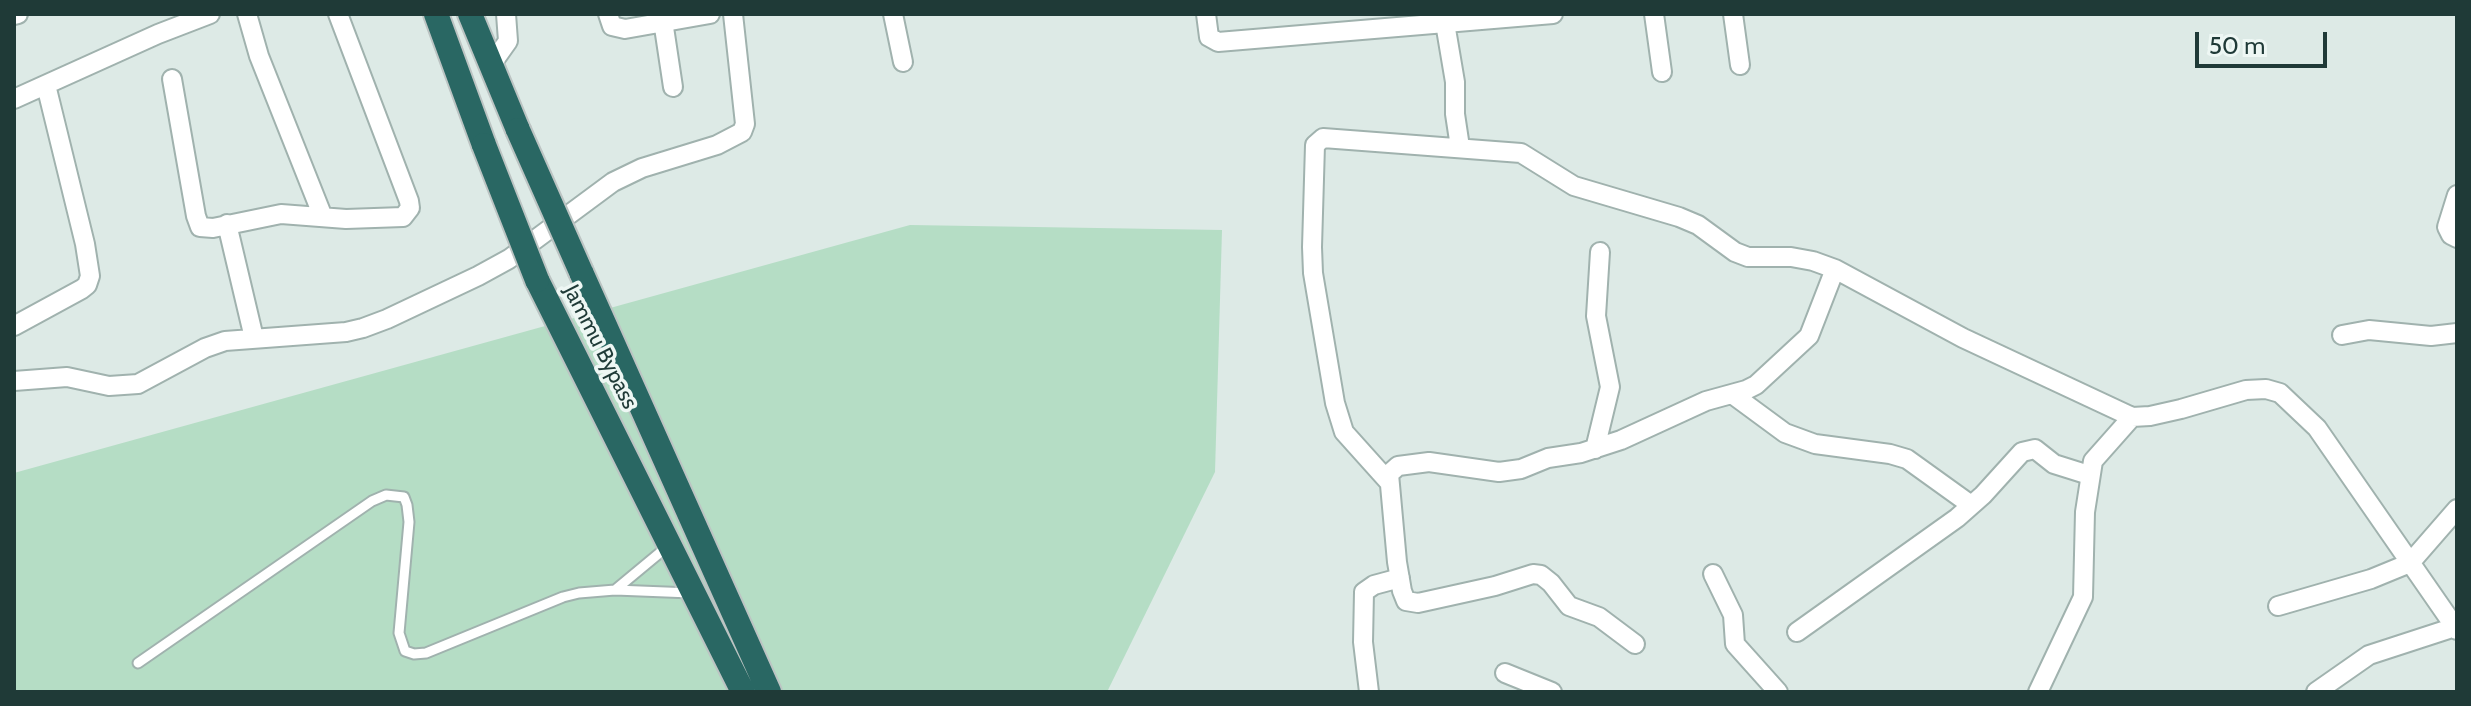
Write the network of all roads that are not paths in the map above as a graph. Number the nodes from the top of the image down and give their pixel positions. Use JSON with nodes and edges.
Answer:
{"nodes":[{"id":1,"x":210,"y":14,"type":"edge"},
{"id":2,"x":247,"y":14,"type":"edge"},
{"id":3,"x":338,"y":14,"type":"edge"},
{"id":4,"x":436,"y":14,"type":"edge"},
{"id":5,"x":470,"y":14,"type":"edge"},
{"id":6,"x":506,"y":14,"type":"edge"},
{"id":7,"x":608,"y":14,"type":"edge"},
{"id":8,"x":710,"y":14,"type":"edge"},
{"id":9,"x":733,"y":14,"type":"edge"},
{"id":10,"x":893,"y":14,"type":"edge"},
{"id":11,"x":1206,"y":14,"type":"edge"},
{"id":12,"x":1553,"y":14,"type":"edge"},
{"id":13,"x":1654,"y":14,"type":"edge"},
{"id":14,"x":1733,"y":14,"type":"edge"},
{"id":15,"x":662,"y":18,"type":"edge"},
{"id":16,"x":1445,"y":23,"type":"junction"},
{"id":17,"x":903,"y":62,"type":"dead end"},
{"id":18,"x":491,"y":65,"type":"junction"},
{"id":19,"x":1740,"y":65,"type":"dead end"},
{"id":20,"x":1662,"y":72,"type":"dead end"},
{"id":21,"x":172,"y":79,"type":"dead end"},
{"id":22,"x":46,"y":85,"type":"junction"},
{"id":23,"x":673,"y":87,"type":"dead end"},
{"id":24,"x":14,"y":99,"type":"edge"},
{"id":25,"x":1459,"y":142,"type":"junction"},
{"id":26,"x":2457,"y":195,"type":"edge"},
{"id":27,"x":323,"y":217,"type":"junction"},
{"id":28,"x":227,"y":224,"type":"junction"},
{"id":29,"x":2457,"y":238,"type":"edge"},
{"id":30,"x":1600,"y":252,"type":"dead end"},
{"id":31,"x":1835,"y":269,"type":"junction"},
{"id":32,"x":14,"y":326,"type":"edge"},
{"id":33,"x":2457,"y":333,"type":"edge"},
{"id":34,"x":2342,"y":335,"type":"dead end"},
{"id":35,"x":254,"y":338,"type":"junction"},
{"id":36,"x":14,"y":381,"type":"edge"},
{"id":37,"x":1732,"y":394,"type":"junction"},
{"id":38,"x":2132,"y":417,"type":"junction"},
{"id":39,"x":1595,"y":449,"type":"junction"},
{"id":40,"x":2089,"y":475,"type":"junction"},
{"id":41,"x":1388,"y":481,"type":"junction"},
{"id":42,"x":1971,"y":505,"type":"junction"},
{"id":43,"x":2457,"y":509,"type":"edge"},
{"id":44,"x":669,"y":544,"type":"junction"},
{"id":45,"x":2410,"y":563,"type":"junction"},
{"id":46,"x":1713,"y":574,"type":"dead end"},
{"id":47,"x":1400,"y":578,"type":"junction"},
{"id":48,"x":615,"y":590,"type":"junction"},
{"id":49,"x":694,"y":593,"type":"junction"},
{"id":50,"x":2278,"y":606,"type":"dead end"},
{"id":51,"x":2456,"y":628,"type":"edge"},
{"id":52,"x":1797,"y":632,"type":"dead end"},
{"id":53,"x":1635,"y":644,"type":"dead end"},
{"id":54,"x":138,"y":663,"type":"dead end"},
{"id":55,"x":1505,"y":673,"type":"dead end"},
{"id":56,"x":743,"y":692,"type":"edge"},
{"id":57,"x":769,"y":692,"type":"edge"},
{"id":58,"x":1369,"y":692,"type":"edge"},
{"id":59,"x":1552,"y":692,"type":"edge"},
{"id":60,"x":1778,"y":692,"type":"edge"},
{"id":61,"x":2038,"y":692,"type":"edge"},
{"id":62,"x":2316,"y":692,"type":"edge"}],
"edges":[{"from":1,"to":22,"type":"street"},
{"from":2,"to":27,"type":"street"},
{"from":3,"to":27,"type":"street"},
{"from":4,"to":44,"type":"highway","name":"Jammu Bypass","bridge":true},
{"from":5,"to":18,"type":"highway","name":"Jammu Bypass"},
{"from":6,"to":18,"type":"street"},
{"from":7,"to":15,"type":"street"},
{"from":8,"to":15,"type":"street"},
{"from":9,"to":35,"type":"street"},
{"from":10,"to":17,"type":"street"},
{"from":11,"to":16,"type":"street"},
{"from":12,"to":16,"type":"street"},
{"from":13,"to":20,"type":"street"},
{"from":14,"to":19,"type":"street"},
{"from":15,"to":23,"type":"street"},
{"from":16,"to":25,"type":"street"},
{"from":18,"to":57,"type":"highway","name":"Jammu Bypass","bridge":true},
{"from":21,"to":28,"type":"street"},
{"from":22,"to":24,"type":"street"},
{"from":22,"to":32,"type":"street"},
{"from":25,"to":31,"type":"street"},
{"from":25,"to":41,"type":"street"},
{"from":26,"to":29,"type":"street"},
{"from":27,"to":28,"type":"street"},
{"from":28,"to":35,"type":"street"},
{"from":30,"to":39,"type":"street"},
{"from":31,"to":37,"type":"street"},
{"from":31,"to":38,"type":"street"},
{"from":33,"to":34,"type":"street"},
{"from":35,"to":36,"type":"street"},
{"from":37,"to":39,"type":"street"},
{"from":37,"to":42,"type":"street"},
{"from":38,"to":40,"type":"street"},
{"from":38,"to":45,"type":"street"},
{"from":39,"to":41,"type":"street"},
{"from":40,"to":42,"type":"street"},
{"from":40,"to":61,"type":"street"},
{"from":41,"to":47,"type":"street"},
{"from":42,"to":52,"type":"street"},
{"from":43,"to":45,"type":"street"},
{"from":44,"to":48,"type":"lane"},
{"from":44,"to":49,"type":"highway","name":"Jammu Bypass"},
{"from":45,"to":50,"type":"street"},
{"from":45,"to":51,"type":"street"},
{"from":46,"to":60,"type":"street"},
{"from":47,"to":53,"type":"street"},
{"from":47,"to":58,"type":"street"},
{"from":48,"to":49,"type":"lane"},
{"from":48,"to":54,"type":"lane"},
{"from":49,"to":56,"type":"highway","name":"Jammu Bypass"},
{"from":51,"to":62,"type":"street"},
{"from":55,"to":59,"type":"street"}]}
